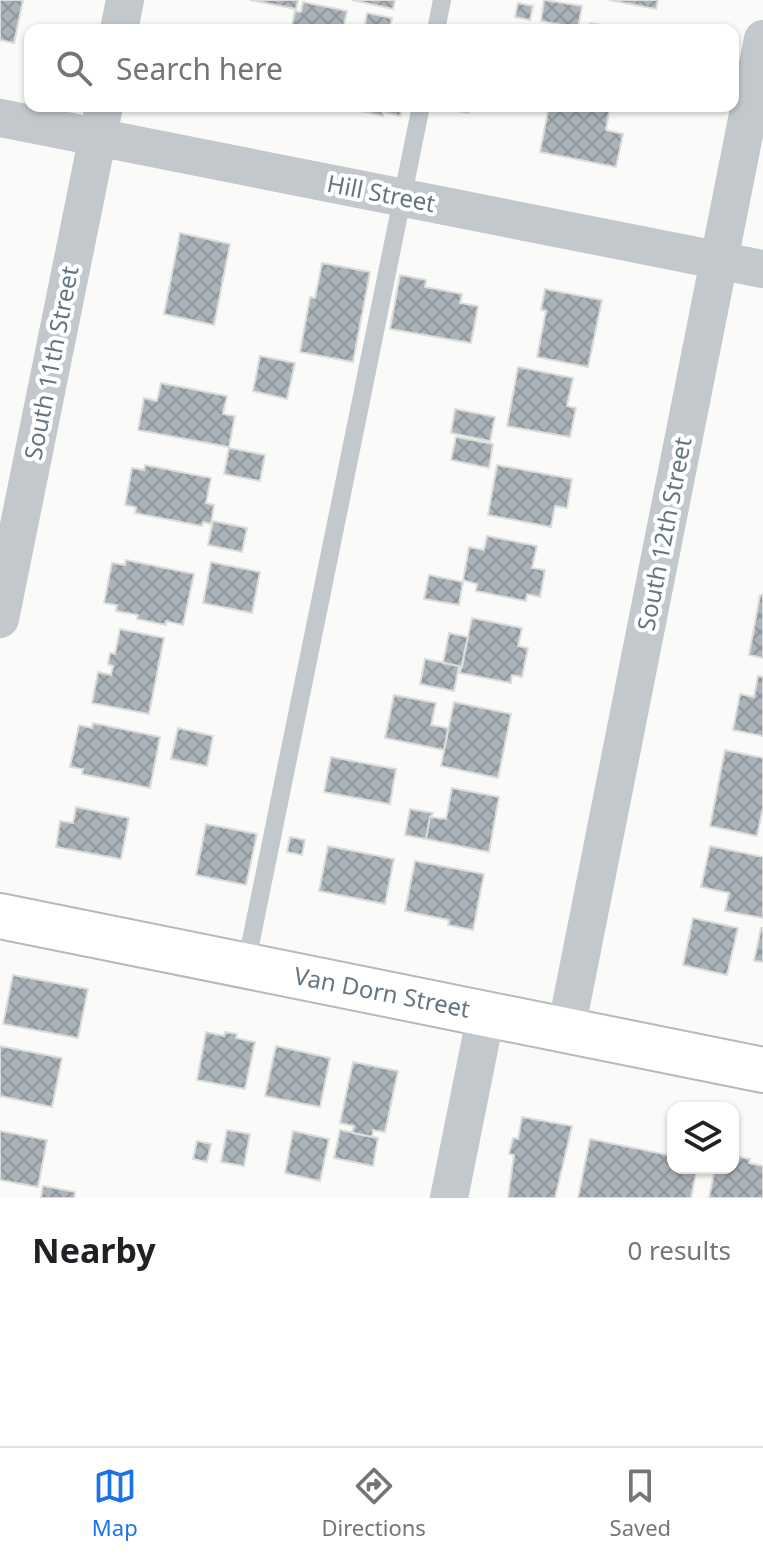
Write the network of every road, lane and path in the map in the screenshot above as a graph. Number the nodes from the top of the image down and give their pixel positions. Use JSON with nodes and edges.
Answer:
{"nodes":[{"id":1,"x":125,"y":0,"type":"edge"},
{"id":2,"x":442,"y":0,"type":"edge"},
{"id":3,"x":120,"y":24,"type":"edge"},
{"id":4,"x":437,"y":24,"type":"edge"},
{"id":5,"x":763,"y":39,"type":"edge"},
{"id":6,"x":420,"y":112,"type":"edge"},
{"id":7,"x":0,"y":118,"type":"edge"},
{"id":8,"x":100,"y":122,"type":"edge"},
{"id":9,"x":403,"y":198,"type":"junction"},
{"id":10,"x":719,"y":260,"type":"junction"},
{"id":11,"x":763,"y":269,"type":"edge"},
{"id":12,"x":0,"y":619,"type":"edge"},
{"id":13,"x":0,"y":916,"type":"edge"},
{"id":14,"x":246,"y":965,"type":"junction"},
{"id":15,"x":486,"y":1014,"type":"junction"},
{"id":16,"x":566,"y":1030,"type":"junction"},
{"id":17,"x":763,"y":1070,"type":"edge"},
{"id":18,"x":449,"y":1198,"type":"edge"}],
"edges":[{"from":1,"to":3,"type":"street"},
{"from":2,"to":4,"type":"lane"},
{"from":5,"to":10,"type":"street","name":"South 12th Street"},
{"from":6,"to":9,"type":"lane"},
{"from":7,"to":8,"type":"street","name":"Hill Street"},
{"from":8,"to":9,"type":"street","name":"Hill Street"},
{"from":8,"to":12,"type":"street","name":"South 11th Street"},
{"from":9,"to":10,"type":"street","name":"Hill Street"},
{"from":9,"to":14,"type":"lane"},
{"from":10,"to":11,"type":"street","name":"Hill Street"},
{"from":10,"to":16,"type":"street","name":"South 12th Street"},
{"from":13,"to":14,"type":"main road","name":"Van Dorn Street"},
{"from":14,"to":15,"type":"main road","name":"Van Dorn Street"},
{"from":15,"to":16,"type":"main road","name":"Van Dorn Street"},
{"from":15,"to":18,"type":"street"},
{"from":16,"to":17,"type":"main road","name":"Van Dorn Street"}]}
